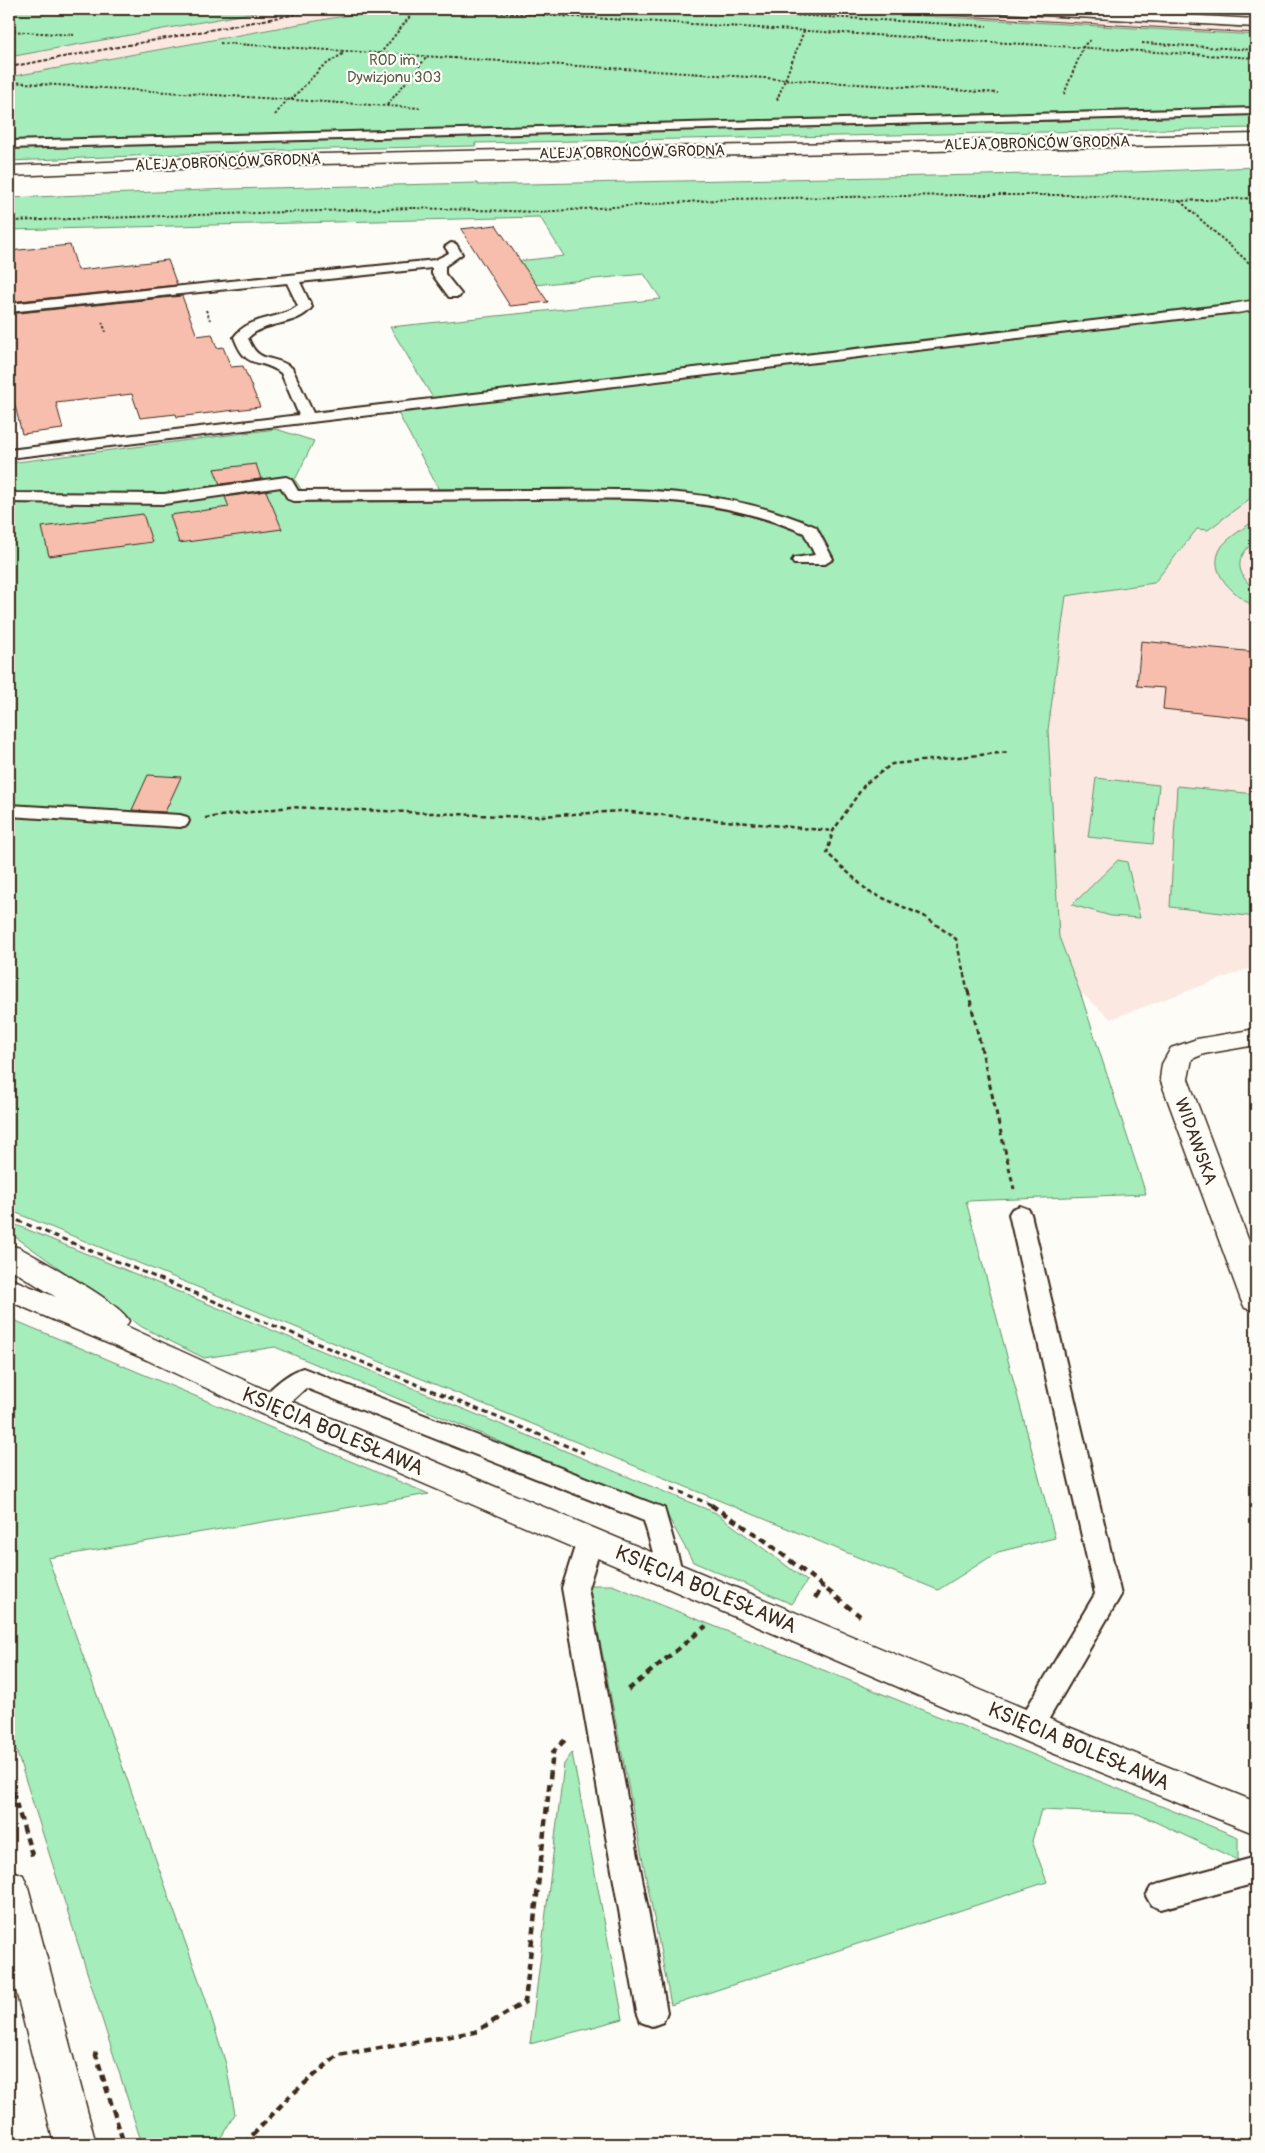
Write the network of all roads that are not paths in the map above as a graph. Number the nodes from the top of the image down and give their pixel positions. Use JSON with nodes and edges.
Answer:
{"nodes":[{"id":1,"x":1004,"y":9,"type":"edge"},
{"id":2,"x":1256,"y":23,"type":"edge"},
{"id":3,"x":1256,"y":111,"type":"edge"},
{"id":4,"x":1256,"y":139,"type":"edge"},
{"id":5,"x":9,"y":145,"type":"edge"},
{"id":6,"x":9,"y":171,"type":"edge"},
{"id":7,"x":451,"y":246,"type":"dead end"},
{"id":8,"x":438,"y":264,"type":"junction"},
{"id":9,"x":292,"y":279,"type":"junction"},
{"id":10,"x":454,"y":294,"type":"dead end"},
{"id":11,"x":1256,"y":305,"type":"edge"},
{"id":12,"x":9,"y":308,"type":"edge"},
{"id":13,"x":1237,"y":308,"type":"joint"},
{"id":14,"x":341,"y":414,"type":"junction"},
{"id":15,"x":308,"y":418,"type":"junction"},
{"id":16,"x":350,"y":431,"type":"dead end"},
{"id":17,"x":9,"y":454,"type":"edge"},
{"id":18,"x":212,"y":492,"type":"junction"},
{"id":19,"x":240,"y":496,"type":"dead end"},
{"id":20,"x":9,"y":497,"type":"edge"},
{"id":21,"x":800,"y":561,"type":"dead end"},
{"id":22,"x":9,"y":810,"type":"edge"},
{"id":23,"x":180,"y":821,"type":"road end"},
{"id":24,"x":1256,"y":1037,"type":"edge"},
{"id":25,"x":1018,"y":1206,"type":"road end"},
{"id":26,"x":9,"y":1255,"type":"edge"},
{"id":27,"x":9,"y":1290,"type":"edge"},
{"id":28,"x":1256,"y":1300,"type":"edge"},
{"id":29,"x":158,"y":1352,"type":"junction"},
{"id":30,"x":270,"y":1405,"type":"junction"},
{"id":31,"x":590,"y":1540,"type":"junction"},
{"id":32,"x":670,"y":1574,"type":"junction"},
{"id":33,"x":1030,"y":1726,"type":"junction"},
{"id":34,"x":1256,"y":1818,"type":"edge"},
{"id":35,"x":1256,"y":1870,"type":"edge"},
{"id":36,"x":9,"y":1887,"type":"edge"},
{"id":37,"x":1161,"y":1896,"type":"dead end"},
{"id":38,"x":652,"y":2012,"type":"dead end"},
{"id":39,"x":75,"y":2144,"type":"edge"}],
"edges":[{"from":1,"to":2,"type":"main road"},
{"from":3,"to":5,"type":"lane"},
{"from":4,"to":6,"type":"main road","name":"ALEJA OBROŃCÓW GRODNA"},
{"from":7,"to":8,"type":"lane"},
{"from":8,"to":9,"type":"lane"},
{"from":8,"to":10,"type":"lane"},
{"from":9,"to":12,"type":"lane"},
{"from":9,"to":15,"type":"lane"},
{"from":11,"to":13,"type":"main road"},
{"from":13,"to":14,"type":"lane"},
{"from":14,"to":15,"type":"lane"},
{"from":14,"to":16,"type":"lane"},
{"from":15,"to":17,"type":"lane"},
{"from":18,"to":19,"type":"lane"},
{"from":18,"to":20,"type":"lane"},
{"from":18,"to":21,"type":"lane"},
{"from":22,"to":23,"type":"lane"},
{"from":24,"to":28,"type":"main road","name":"WIDAWSKA"},
{"from":25,"to":33,"type":"lane"},
{"from":26,"to":29,"type":"main road","name":"KSIĘCIA BOLESŁAWA"},
{"from":27,"to":29,"type":"main road","name":"KSIĘCIA BOLESŁAWA"},
{"from":29,"to":30,"type":"main road","name":"KSIĘCIA BOLESŁAWA"},
{"from":30,"to":31,"type":"main road","name":"KSIĘCIA BOLESŁAWA"},
{"from":30,"to":32,"type":"lane"},
{"from":31,"to":32,"type":"main road","name":"KSIĘCIA BOLESŁAWA"},
{"from":31,"to":38,"type":"lane"},
{"from":32,"to":33,"type":"main road","name":"KSIĘCIA BOLESŁAWA"},
{"from":33,"to":34,"type":"main road","name":"KSIĘCIA BOLESŁAWA"},
{"from":35,"to":37,"type":"lane"},
{"from":36,"to":39,"type":"main road"}]}
